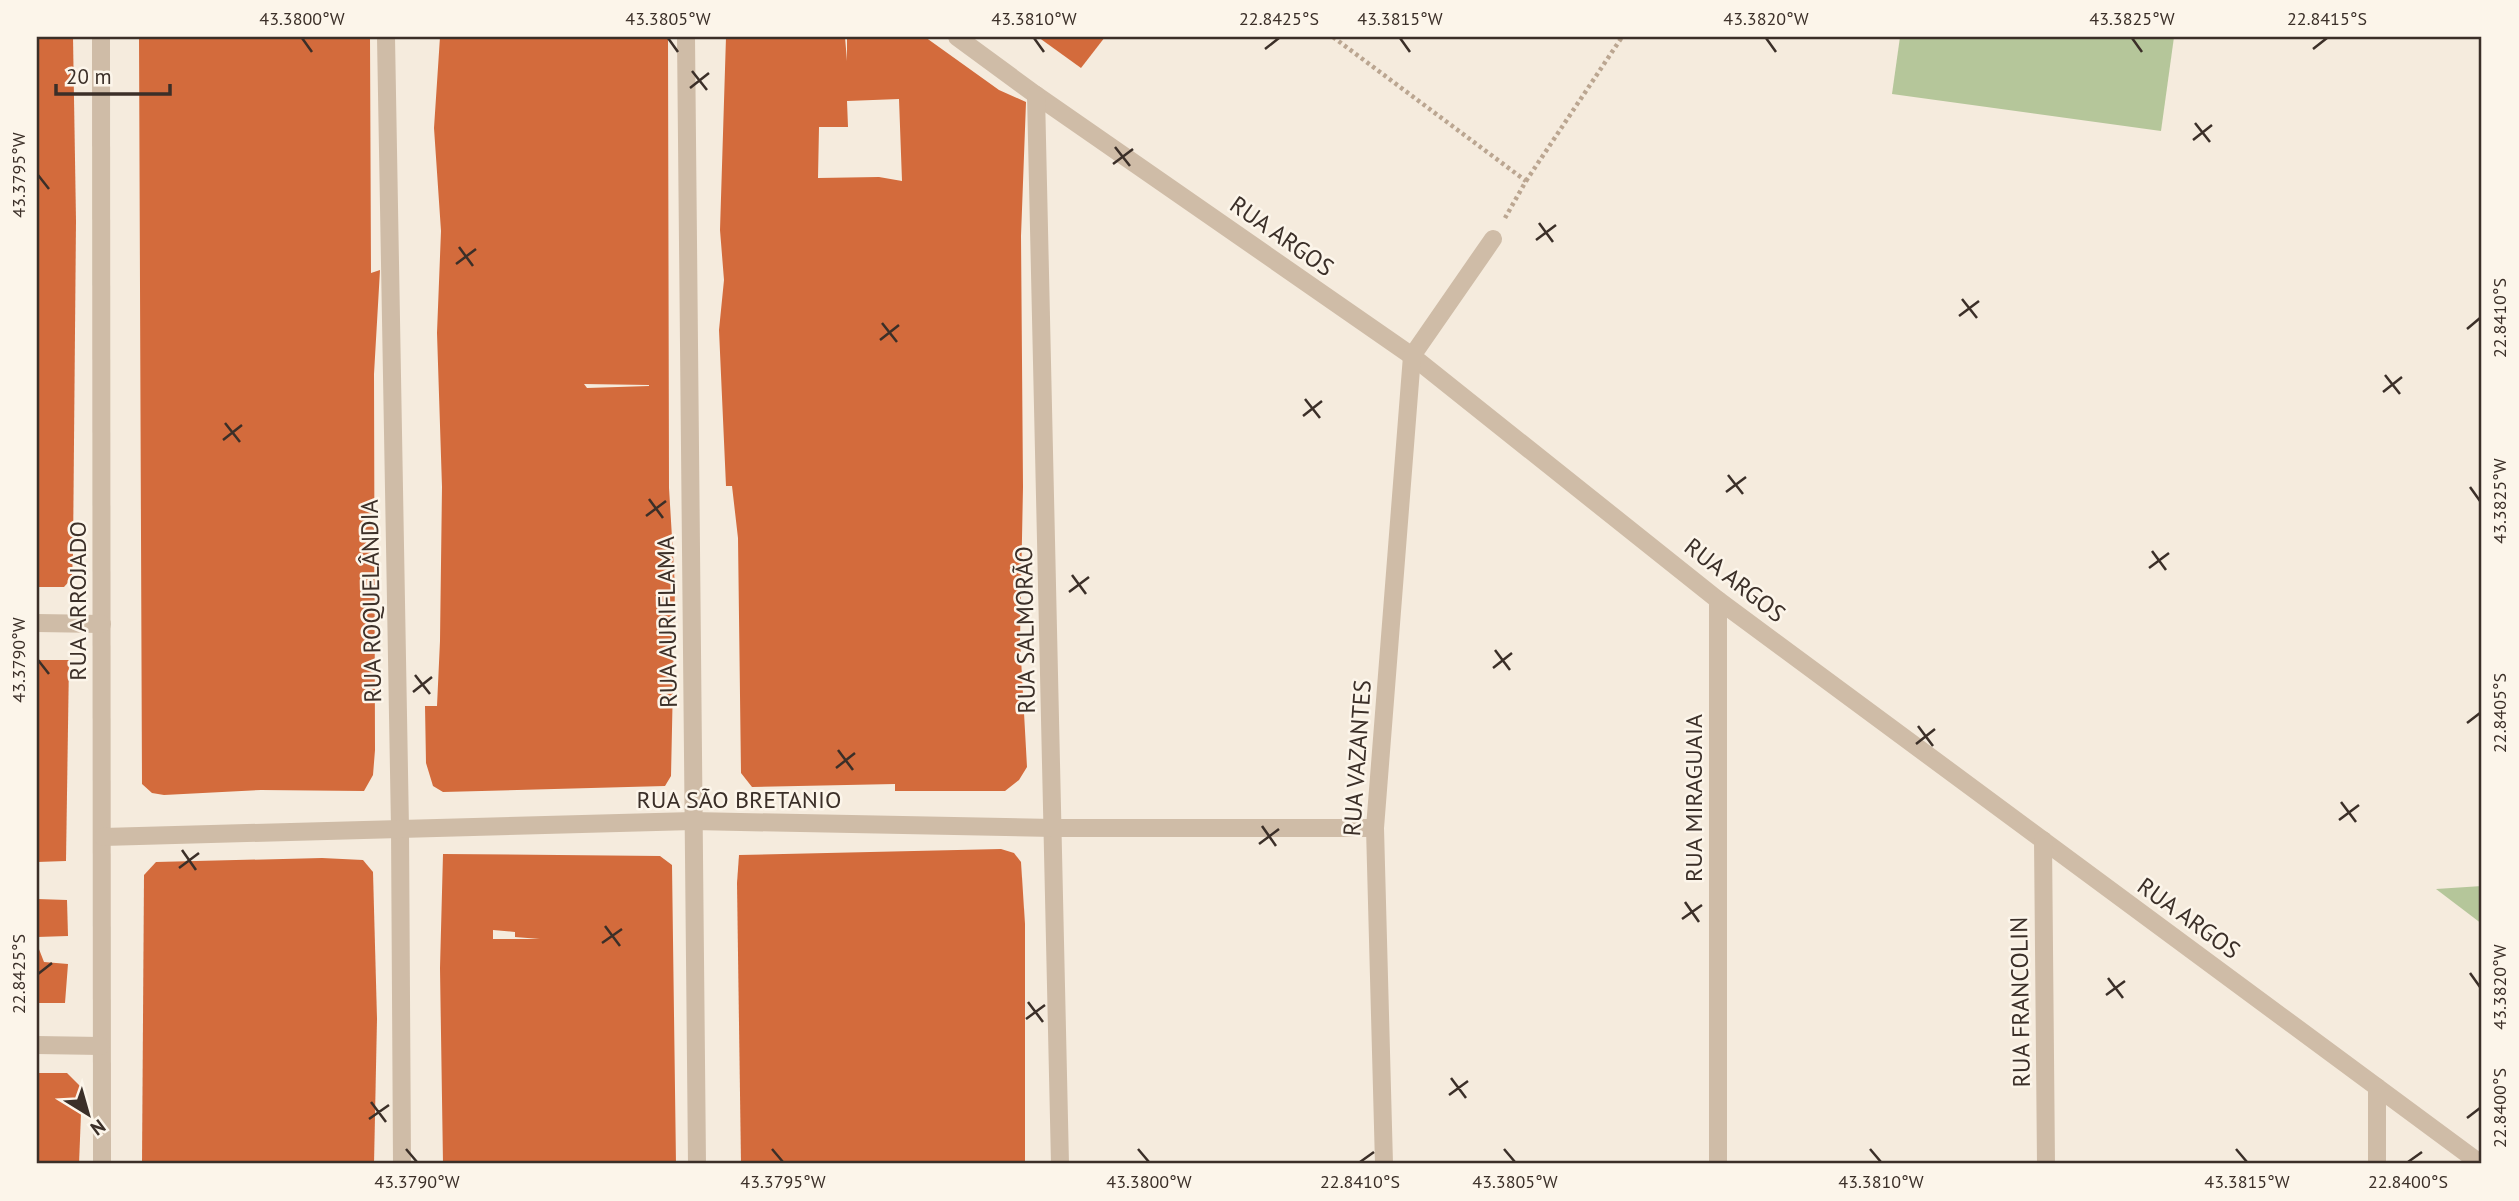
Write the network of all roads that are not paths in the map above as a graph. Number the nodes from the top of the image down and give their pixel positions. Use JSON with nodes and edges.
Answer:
{"nodes":[{"id":1,"x":101,"y":37,"type":"edge"},
{"id":2,"x":386,"y":37,"type":"edge"},
{"id":3,"x":686,"y":37,"type":"edge"},
{"id":4,"x":957,"y":37,"type":"edge"},
{"id":5,"x":1036,"y":95,"type":"junction"},
{"id":6,"x":1493,"y":239,"type":"road end"},
{"id":7,"x":1412,"y":356,"type":"junction"},
{"id":8,"x":1718,"y":600,"type":"junction"},
{"id":9,"x":37,"y":623,"type":"edge"},
{"id":10,"x":102,"y":624,"type":"junction"},
{"id":11,"x":693,"y":821,"type":"junction"},
{"id":12,"x":400,"y":828,"type":"junction"},
{"id":13,"x":1054,"y":828,"type":"junction"},
{"id":14,"x":1375,"y":828,"type":"junction"},
{"id":15,"x":103,"y":837,"type":"junction"},
{"id":16,"x":2043,"y":840,"type":"junction"},
{"id":17,"x":37,"y":1045,"type":"edge"},
{"id":18,"x":101,"y":1046,"type":"junction"},
{"id":19,"x":2377,"y":1087,"type":"junction"},
{"id":20,"x":102,"y":1164,"type":"edge"},
{"id":21,"x":401,"y":1164,"type":"edge"},
{"id":22,"x":697,"y":1164,"type":"edge"},
{"id":23,"x":1060,"y":1164,"type":"edge"},
{"id":24,"x":1384,"y":1164,"type":"edge"},
{"id":25,"x":1718,"y":1164,"type":"edge"},
{"id":26,"x":2046,"y":1164,"type":"edge"},
{"id":27,"x":2377,"y":1164,"type":"edge"},
{"id":28,"x":2481,"y":1164,"type":"edge"}],
"edges":[{"from":1,"to":10,"type":"street","name":"RUA ARROJADO"},
{"from":2,"to":12,"type":"street","name":"RUA ROQUELÂNDIA"},
{"from":3,"to":11,"type":"street","name":"RUA AURIFLAMA"},
{"from":4,"to":5,"type":"street","name":"RUA ARGOS"},
{"from":5,"to":7,"type":"street","name":"RUA ARGOS"},
{"from":5,"to":13,"type":"street","name":"RUA SALMORÃO"},
{"from":6,"to":7,"type":"street"},
{"from":7,"to":8,"type":"street","name":"RUA ARGOS"},
{"from":7,"to":14,"type":"street","name":"RUA VAZANTES"},
{"from":8,"to":16,"type":"street","name":"RUA ARGOS"},
{"from":8,"to":25,"type":"street","name":"RUA MIRAGUAIA"},
{"from":9,"to":10,"type":"street"},
{"from":10,"to":15,"type":"street","name":"RUA ARROJADO"},
{"from":11,"to":12,"type":"street","name":"RUA SÃO BRETANIO"},
{"from":11,"to":13,"type":"street","name":"RUA SÃO BRETANIO"},
{"from":11,"to":22,"type":"street","name":"RUA AURIFLAMA"},
{"from":12,"to":15,"type":"street","name":"RUA SÃO BRETANIO"},
{"from":12,"to":21,"type":"street","name":"RUA ROQUELÂNDIA"},
{"from":13,"to":14,"type":"street","name":"RUA SÃO BRETANIO"},
{"from":13,"to":23,"type":"street","name":"RUA SALMORÃO"},
{"from":14,"to":24,"type":"street","name":"RUA VAZANTES"},
{"from":15,"to":18,"type":"street","name":"RUA ARROJADO"},
{"from":16,"to":19,"type":"street","name":"RUA ARGOS"},
{"from":16,"to":26,"type":"street","name":"RUA FRANCOLIN"},
{"from":17,"to":18,"type":"street"},
{"from":18,"to":20,"type":"street","name":"RUA ARROJADO"},
{"from":19,"to":27,"type":"street"},
{"from":19,"to":28,"type":"street","name":"RUA ARGOS"}]}
